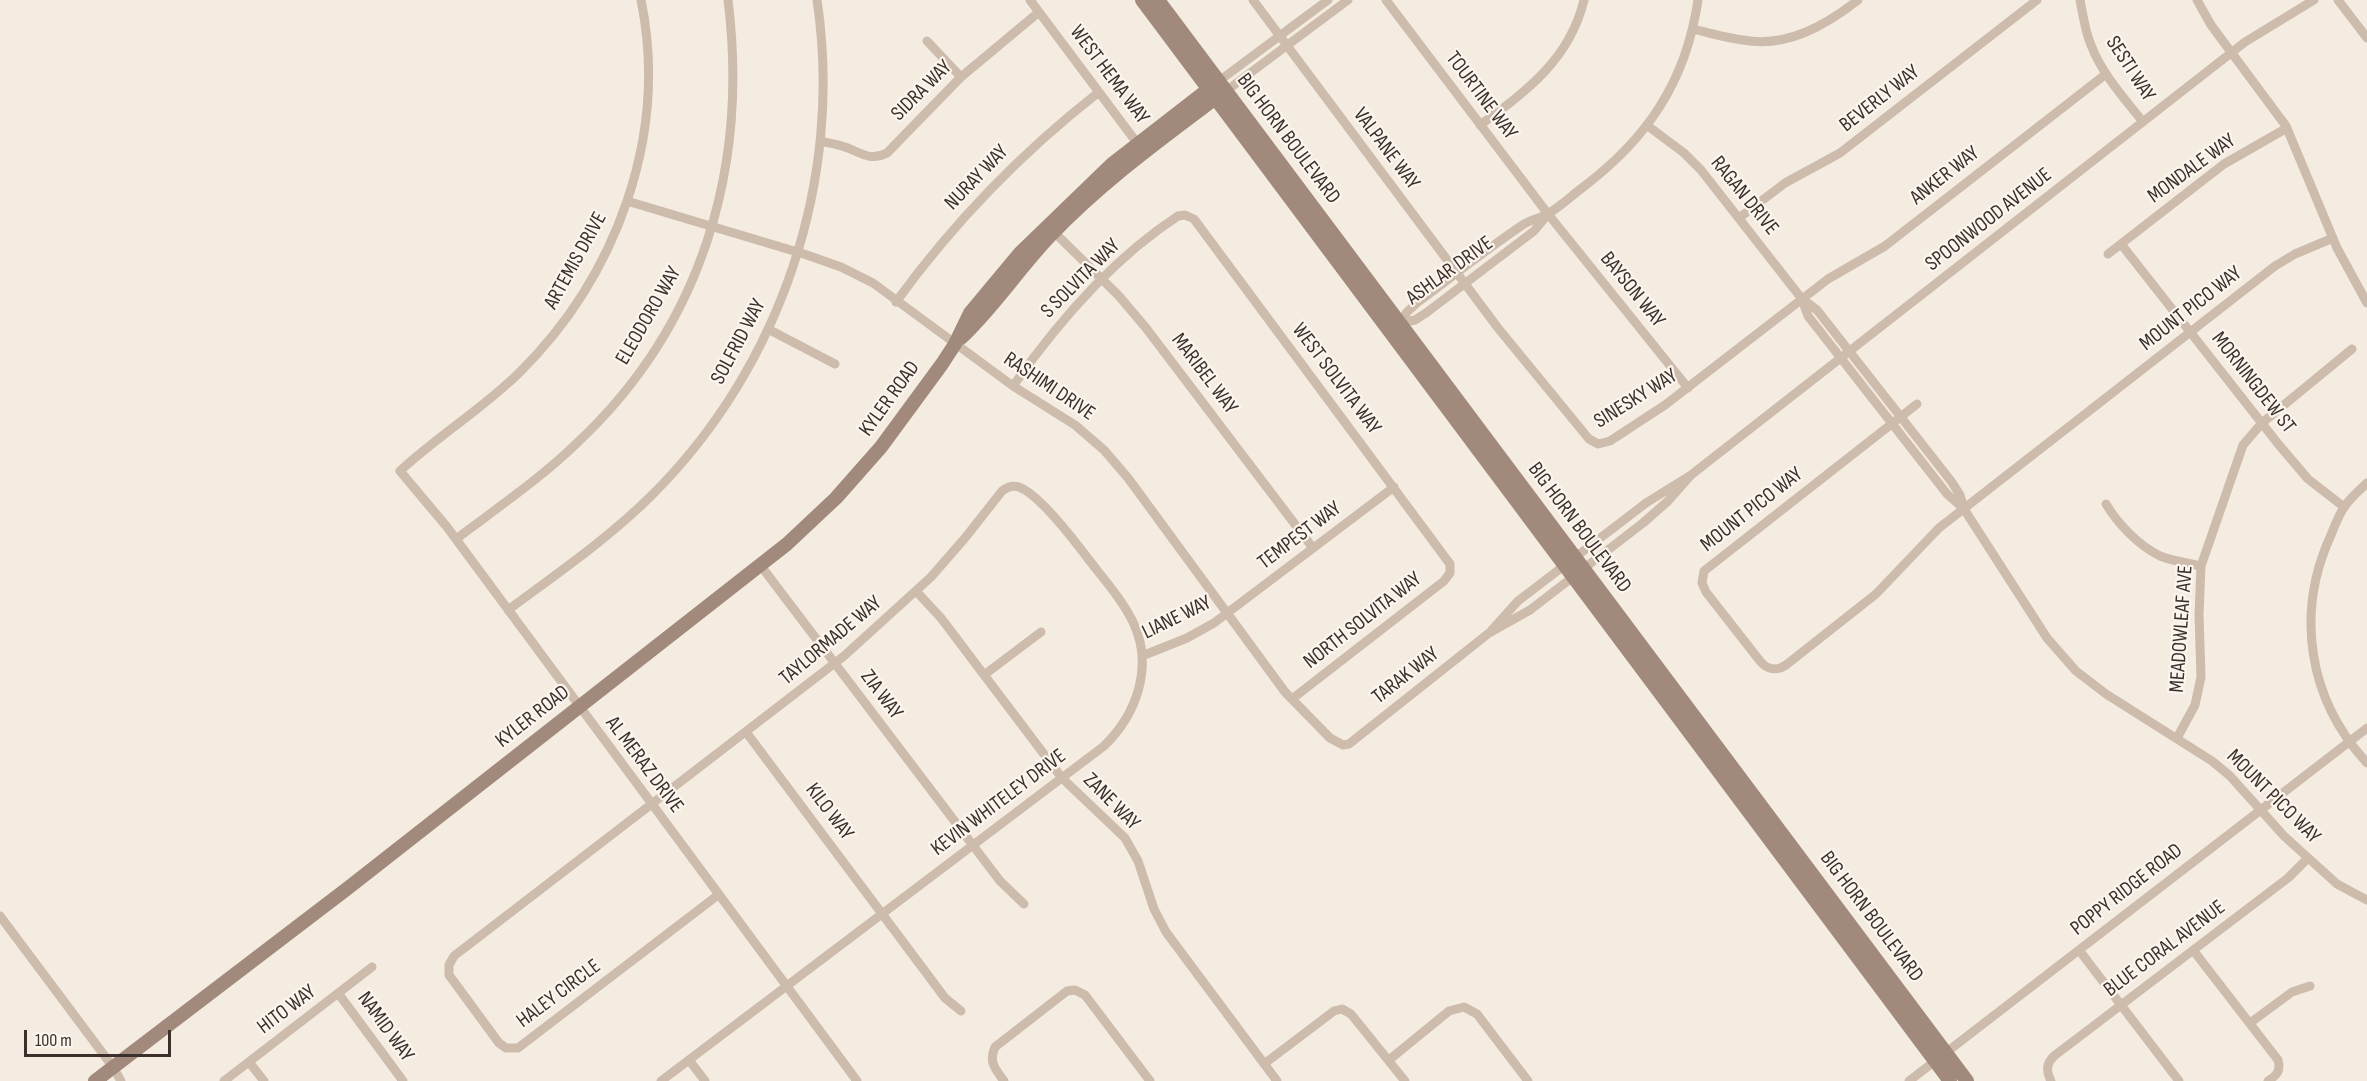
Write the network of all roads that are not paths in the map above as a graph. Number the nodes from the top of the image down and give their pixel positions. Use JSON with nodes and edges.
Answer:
{"nodes":[{"id":1,"x":641,"y":0,"type":"edge"},
{"id":2,"x":728,"y":0,"type":"edge"},
{"id":3,"x":817,"y":0,"type":"edge"},
{"id":4,"x":1030,"y":0,"type":"edge"},
{"id":5,"x":1142,"y":0,"type":"edge"},
{"id":6,"x":1158,"y":0,"type":"edge"},
{"id":7,"x":1252,"y":0,"type":"edge"},
{"id":8,"x":1328,"y":0,"type":"edge"},
{"id":9,"x":1348,"y":0,"type":"edge"},
{"id":10,"x":1386,"y":0,"type":"edge"},
{"id":11,"x":1584,"y":0,"type":"edge"},
{"id":12,"x":1698,"y":0,"type":"edge"},
{"id":13,"x":1858,"y":0,"type":"edge"},
{"id":14,"x":2037,"y":0,"type":"edge"},
{"id":15,"x":2080,"y":0,"type":"edge"},
{"id":16,"x":2197,"y":0,"type":"edge"},
{"id":17,"x":2314,"y":0,"type":"edge"},
{"id":18,"x":2338,"y":0,"type":"edge"},
{"id":19,"x":1039,"y":12,"type":"junction"},
{"id":20,"x":1693,"y":29,"type":"junction"},
{"id":21,"x":1280,"y":36,"type":"junction"},
{"id":22,"x":2367,"y":38,"type":"edge"},
{"id":23,"x":927,"y":41,"type":"dead end"},
{"id":24,"x":1287,"y":46,"type":"junction"},
{"id":25,"x":2232,"y":52,"type":"junction"},
{"id":26,"x":2106,"y":74,"type":"junction"},
{"id":27,"x":961,"y":77,"type":"junction"},
{"id":28,"x":1217,"y":90,"type":"junction"},
{"id":29,"x":1099,"y":92,"type":"junction"},
{"id":30,"x":2143,"y":122,"type":"junction"},
{"id":31,"x":1480,"y":125,"type":"junction"},
{"id":32,"x":1648,"y":126,"type":"junction"},
{"id":33,"x":2287,"y":128,"type":"junction"},
{"id":34,"x":820,"y":141,"type":"junction"},
{"id":35,"x":1137,"y":143,"type":"junction"},
{"id":36,"x":627,"y":201,"type":"junction"},
{"id":37,"x":1548,"y":214,"type":"junction"},
{"id":38,"x":1188,"y":215,"type":"joint"},
{"id":39,"x":1739,"y":218,"type":"junction"},
{"id":40,"x":712,"y":227,"type":"junction"},
{"id":41,"x":1054,"y":232,"type":"junction"},
{"id":42,"x":2333,"y":238,"type":"junction"},
{"id":43,"x":2121,"y":244,"type":"junction"},
{"id":44,"x":799,"y":253,"type":"junction"},
{"id":45,"x":2108,"y":254,"type":"dead end"},
{"id":46,"x":1457,"y":273,"type":"junction"},
{"id":47,"x":1102,"y":279,"type":"junction"},
{"id":48,"x":1465,"y":284,"type":"junction"},
{"id":49,"x":1802,"y":299,"type":"junction"},
{"id":50,"x":2366,"y":299,"type":"edge"},
{"id":51,"x":897,"y":302,"type":"junction"},
{"id":52,"x":1400,"y":323,"type":"junction"},
{"id":53,"x":768,"y":329,"type":"junction"},
{"id":54,"x":2190,"y":332,"type":"junction"},
{"id":55,"x":955,"y":344,"type":"junction"},
{"id":56,"x":2352,"y":349,"type":"dead end"},
{"id":57,"x":1850,"y":351,"type":"junction"},
{"id":58,"x":1841,"y":358,"type":"junction"},
{"id":59,"x":836,"y":364,"type":"dead end"},
{"id":60,"x":1013,"y":386,"type":"junction"},
{"id":61,"x":1688,"y":388,"type":"junction"},
{"id":62,"x":1917,"y":404,"type":"dead end"},
{"id":63,"x":1901,"y":416,"type":"junction"},
{"id":64,"x":1892,"y":423,"type":"junction"},
{"id":65,"x":2262,"y":423,"type":"junction"},
{"id":66,"x":400,"y":471,"type":"joint"},
{"id":67,"x":1691,"y":475,"type":"junction"},
{"id":68,"x":2367,"y":483,"type":"edge"},
{"id":69,"x":1014,"y":486,"type":"joint"},
{"id":70,"x":1394,"y":487,"type":"junction"},
{"id":71,"x":2106,"y":504,"type":"dead end"},
{"id":72,"x":2344,"y":507,"type":"junction"},
{"id":73,"x":1964,"y":509,"type":"junction"},
{"id":74,"x":456,"y":539,"type":"junction"},
{"id":75,"x":1313,"y":548,"type":"junction"},
{"id":76,"x":761,"y":566,"type":"junction"},
{"id":77,"x":2201,"y":566,"type":"junction"},
{"id":78,"x":1574,"y":567,"type":"junction"},
{"id":79,"x":1450,"y":568,"type":"joint"},
{"id":80,"x":916,"y":591,"type":"junction"},
{"id":81,"x":508,"y":610,"type":"junction"},
{"id":82,"x":1227,"y":614,"type":"junction"},
{"id":83,"x":1041,"y":632,"type":"dead end"},
{"id":84,"x":1489,"y":633,"type":"junction"},
{"id":85,"x":1142,"y":656,"type":"junction"},
{"id":86,"x":835,"y":663,"type":"junction"},
{"id":87,"x":984,"y":675,"type":"junction"},
{"id":88,"x":1292,"y":699,"type":"junction"},
{"id":89,"x":579,"y":707,"type":"junction"},
{"id":90,"x":2367,"y":728,"type":"edge"},
{"id":91,"x":746,"y":732,"type":"junction"},
{"id":92,"x":2177,"y":738,"type":"junction"},
{"id":93,"x":2348,"y":743,"type":"junction"},
{"id":94,"x":1343,"y":745,"type":"joint"},
{"id":95,"x":2367,"y":763,"type":"edge"},
{"id":96,"x":1062,"y":778,"type":"junction"},
{"id":97,"x":651,"y":805,"type":"junction"},
{"id":98,"x":2260,"y":811,"type":"junction"},
{"id":99,"x":973,"y":845,"type":"junction"},
{"id":100,"x":2308,"y":858,"type":"junction"},
{"id":101,"x":718,"y":895,"type":"junction"},
{"id":102,"x":2367,"y":900,"type":"edge"},
{"id":103,"x":1024,"y":904,"type":"dead end"},
{"id":104,"x":882,"y":914,"type":"junction"},
{"id":105,"x":0,"y":916,"type":"edge"},
{"id":106,"x":2079,"y":950,"type":"junction"},
{"id":107,"x":2193,"y":950,"type":"junction"},
{"id":108,"x":372,"y":968,"type":"dead end"},
{"id":109,"x":786,"y":986,"type":"junction"},
{"id":110,"x":2310,"y":986,"type":"dead end"},
{"id":111,"x":338,"y":993,"type":"junction"},
{"id":112,"x":2121,"y":1005,"type":"junction"},
{"id":113,"x":961,"y":1011,"type":"dead end"},
{"id":114,"x":2250,"y":1023,"type":"junction"},
{"id":115,"x":1941,"y":1057,"type":"junction"},
{"id":116,"x":689,"y":1060,"type":"junction"},
{"id":117,"x":1389,"y":1060,"type":"junction"},
{"id":118,"x":249,"y":1062,"type":"junction"},
{"id":119,"x":1264,"y":1064,"type":"junction"},
{"id":120,"x":113,"y":1066,"type":"junction"},
{"id":121,"x":95,"y":1081,"type":"edge"},
{"id":122,"x":121,"y":1081,"type":"edge"},
{"id":123,"x":224,"y":1081,"type":"edge"},
{"id":124,"x":264,"y":1081,"type":"edge"},
{"id":125,"x":403,"y":1081,"type":"edge"},
{"id":126,"x":661,"y":1081,"type":"edge"},
{"id":127,"x":705,"y":1081,"type":"edge"},
{"id":128,"x":857,"y":1081,"type":"edge"},
{"id":129,"x":1004,"y":1081,"type":"edge"},
{"id":130,"x":1150,"y":1081,"type":"edge"},
{"id":131,"x":1277,"y":1081,"type":"edge"},
{"id":132,"x":1405,"y":1081,"type":"edge"},
{"id":133,"x":1528,"y":1081,"type":"edge"},
{"id":134,"x":1909,"y":1081,"type":"edge"},
{"id":135,"x":1950,"y":1081,"type":"edge"},
{"id":136,"x":1967,"y":1081,"type":"edge"},
{"id":137,"x":2051,"y":1081,"type":"edge"},
{"id":138,"x":2179,"y":1081,"type":"edge"},
{"id":139,"x":2268,"y":1081,"type":"edge"}],
"edges":[{"from":1,"to":36,"type":"street","name":"ARTEMIS DRIVE"},
{"from":2,"to":40,"type":"street","name":"ELEODORO WAY"},
{"from":3,"to":34,"type":"street","name":"SOLFRID WAY"},
{"from":4,"to":19,"type":"street","name":"WEST HEMA WAY"},
{"from":5,"to":28,"type":"main road","name":"BIG HORN BOULEVARD"},
{"from":6,"to":28,"type":"main road","name":"BIG HORN BOULEVARD"},
{"from":7,"to":21,"type":"street","name":"VALPANE WAY"},
{"from":8,"to":21,"type":"street","name":"KYLER ROAD"},
{"from":9,"to":24,"type":"street","name":"KYLER ROAD"},
{"from":10,"to":31,"type":"street","name":"TOURTINE WAY"},
{"from":11,"to":31,"type":"street"},
{"from":12,"to":20,"type":"street","name":"ASHLAR DRIVE"},
{"from":13,"to":20,"type":"street"},
{"from":14,"to":39,"type":"street","name":"BEVERLY WAY"},
{"from":15,"to":26,"type":"street","name":"SESTI WAY"},
{"from":16,"to":25,"type":"street"},
{"from":17,"to":25,"type":"street","name":"SPOONWOOD AVENUE"},
{"from":18,"to":22,"type":"street"},
{"from":19,"to":27,"type":"street","name":"SIDRA WAY"},
{"from":19,"to":29,"type":"street","name":"WEST HEMA WAY"},
{"from":20,"to":32,"type":"street","name":"ASHLAR DRIVE"},
{"from":21,"to":24,"type":"street","name":"VALPANE WAY"},
{"from":21,"to":28,"type":"street","name":"KYLER ROAD"},
{"from":23,"to":27,"type":"street"},
{"from":24,"to":28,"type":"street","name":"KYLER ROAD"},
{"from":24,"to":46,"type":"street","name":"VALPANE WAY"},
{"from":25,"to":30,"type":"street","name":"SPOONWOOD AVENUE"},
{"from":25,"to":33,"type":"street"},
{"from":26,"to":30,"type":"street","name":"SESTI WAY"},
{"from":26,"to":49,"type":"street","name":"ANKER WAY"},
{"from":27,"to":34,"type":"street","name":"SIDRA WAY"},
{"from":28,"to":35,"type":"main road","name":"KYLER ROAD"},
{"from":28,"to":41,"type":"main road","name":"KYLER ROAD"},
{"from":28,"to":52,"type":"main road","name":"BIG HORN BOULEVARD"},
{"from":28,"to":78,"type":"main road","name":"BIG HORN BOULEVARD"},
{"from":29,"to":35,"type":"street","name":"WEST HEMA WAY"},
{"from":29,"to":51,"type":"street","name":"NURAY WAY"},
{"from":30,"to":57,"type":"street","name":"SPOONWOOD AVENUE"},
{"from":31,"to":37,"type":"street","name":"TOURTINE WAY"},
{"from":32,"to":37,"type":"street","name":"ASHLAR DRIVE"},
{"from":32,"to":39,"type":"street","name":"RAGAN DRIVE"},
{"from":33,"to":42,"type":"street"},
{"from":33,"to":43,"type":"street","name":"MONDALE WAY"},
{"from":34,"to":44,"type":"street","name":"SOLFRID WAY"},
{"from":35,"to":55,"type":"main road","name":"KYLER ROAD"},
{"from":36,"to":40,"type":"street","name":"RASHIMI DRIVE"},
{"from":36,"to":66,"type":"street","name":"ARTEMIS DRIVE"},
{"from":37,"to":46,"type":"street","name":"ASHLAR DRIVE"},
{"from":37,"to":48,"type":"street","name":"ASHLAR DRIVE"},
{"from":37,"to":61,"type":"street","name":"BAYSON WAY"},
{"from":38,"to":47,"type":"street","name":"S SOLVITA WAY"},
{"from":38,"to":70,"type":"street","name":"WEST SOLVITA WAY"},
{"from":39,"to":49,"type":"street","name":"RAGAN DRIVE"},
{"from":40,"to":44,"type":"street","name":"RASHIMI DRIVE"},
{"from":40,"to":74,"type":"street","name":"ELEODORO WAY"},
{"from":41,"to":47,"type":"street","name":"MARIBEL WAY"},
{"from":41,"to":55,"type":"main road","name":"KYLER ROAD"},
{"from":42,"to":50,"type":"street"},
{"from":42,"to":54,"type":"street","name":"MOUNT PICO WAY"},
{"from":43,"to":45,"type":"street","name":"MONDALE WAY"},
{"from":43,"to":54,"type":"street","name":"MORNINGDEW ST"},
{"from":44,"to":51,"type":"street","name":"RASHIMI DRIVE"},
{"from":44,"to":53,"type":"street","name":"SOLFRID WAY"},
{"from":46,"to":48,"type":"street","name":"VALPANE WAY"},
{"from":46,"to":52,"type":"street","name":"ASHLAR DRIVE"},
{"from":47,"to":60,"type":"street","name":"S SOLVITA WAY"},
{"from":47,"to":75,"type":"street","name":"MARIBEL WAY"},
{"from":48,"to":52,"type":"street","name":"ASHLAR DRIVE"},
{"from":48,"to":61,"type":"street","name":"SINESKY WAY"},
{"from":49,"to":57,"type":"street","name":"RAGAN DRIVE"},
{"from":49,"to":58,"type":"street","name":"RAGAN DRIVE"},
{"from":49,"to":61,"type":"street","name":"SINESKY WAY"},
{"from":51,"to":55,"type":"street","name":"RASHIMI DRIVE"},
{"from":52,"to":78,"type":"main road","name":"BIG HORN BOULEVARD"},
{"from":53,"to":59,"type":"street"},
{"from":53,"to":81,"type":"street","name":"SOLFRID WAY"},
{"from":54,"to":65,"type":"street","name":"MORNINGDEW ST"},
{"from":54,"to":73,"type":"street","name":"MOUNT PICO WAY"},
{"from":55,"to":60,"type":"street","name":"RASHIMI DRIVE"},
{"from":55,"to":76,"type":"main road","name":"KYLER ROAD"},
{"from":56,"to":65,"type":"street","name":"MEADOWLEAF AVE"},
{"from":57,"to":58,"type":"street","name":"SPOONWOOD AVENUE"},
{"from":57,"to":63,"type":"street","name":"MOUNT PICO WAY"},
{"from":58,"to":64,"type":"street","name":"MOUNT PICO WAY"},
{"from":58,"to":67,"type":"street","name":"SPOONWOOD AVENUE"},
{"from":60,"to":82,"type":"street","name":"RASHIMI DRIVE"},
{"from":62,"to":63,"type":"street","name":"MOUNT PICO WAY"},
{"from":63,"to":64,"type":"street","name":"MOUNT PICO WAY"},
{"from":63,"to":73,"type":"street","name":"MOUNT PICO WAY"},
{"from":64,"to":73,"type":"street","name":"MOUNT PICO WAY"},
{"from":64,"to":73,"type":"street","name":"MOUNT PICO WAY"},
{"from":65,"to":72,"type":"street","name":"MORNINGDEW ST"},
{"from":65,"to":77,"type":"street","name":"MEADOWLEAF AVE"},
{"from":66,"to":74,"type":"street","name":"AL MERAZ DRIVE"},
{"from":67,"to":78,"type":"street","name":"SPOONWOOD AVENUE"},
{"from":67,"to":78,"type":"street","name":"SPOONWOOD AVENUE"},
{"from":68,"to":72,"type":"street"},
{"from":69,"to":80,"type":"street","name":"TAYLORMADE WAY"},
{"from":69,"to":85,"type":"street","name":"KEVIN WHITELEY DRIVE"},
{"from":70,"to":75,"type":"street","name":"TEMPEST WAY"},
{"from":70,"to":79,"type":"street","name":"WEST SOLVITA WAY"},
{"from":71,"to":77,"type":"street"},
{"from":72,"to":93,"type":"street"},
{"from":73,"to":92,"type":"street","name":"MOUNT PICO WAY"},
{"from":74,"to":81,"type":"street","name":"AL MERAZ DRIVE"},
{"from":75,"to":82,"type":"street","name":"TEMPEST WAY"},
{"from":76,"to":86,"type":"street","name":"ZIA WAY"},
{"from":76,"to":89,"type":"main road","name":"KYLER ROAD"},
{"from":77,"to":92,"type":"street","name":"MEADOWLEAF AVE"},
{"from":78,"to":84,"type":"street","name":"TARAK WAY"},
{"from":78,"to":84,"type":"street","name":"TARAK WAY"},
{"from":78,"to":115,"type":"main road","name":"BIG HORN BOULEVARD"},
{"from":79,"to":88,"type":"street","name":"NORTH SOLVITA WAY"},
{"from":80,"to":86,"type":"street","name":"TAYLORMADE WAY"},
{"from":80,"to":87,"type":"street","name":"ZANE WAY"},
{"from":81,"to":89,"type":"street","name":"AL MERAZ DRIVE"},
{"from":82,"to":85,"type":"street","name":"LIANE WAY"},
{"from":82,"to":88,"type":"street","name":"RASHIMI DRIVE"},
{"from":83,"to":87,"type":"street"},
{"from":84,"to":94,"type":"street","name":"TARAK WAY"},
{"from":85,"to":96,"type":"street","name":"KEVIN WHITELEY DRIVE"},
{"from":86,"to":91,"type":"street","name":"TAYLORMADE WAY"},
{"from":86,"to":99,"type":"street","name":"ZIA WAY"},
{"from":87,"to":96,"type":"street","name":"ZANE WAY"},
{"from":88,"to":94,"type":"street","name":"RASHIMI DRIVE"},
{"from":89,"to":97,"type":"street","name":"AL MERAZ DRIVE"},
{"from":89,"to":120,"type":"main road","name":"KYLER ROAD"},
{"from":90,"to":93,"type":"street","name":"POPPY RIDGE ROAD"},
{"from":91,"to":97,"type":"street","name":"TAYLORMADE WAY"},
{"from":91,"to":104,"type":"street","name":"KILO WAY"},
{"from":92,"to":98,"type":"street","name":"MOUNT PICO WAY"},
{"from":93,"to":95,"type":"street"},
{"from":93,"to":98,"type":"street","name":"POPPY RIDGE ROAD"},
{"from":96,"to":99,"type":"street","name":"KEVIN WHITELEY DRIVE"},
{"from":96,"to":119,"type":"street","name":"ZANE WAY"},
{"from":97,"to":101,"type":"street","name":"AL MERAZ DRIVE"},
{"from":97,"to":101,"type":"street","name":"HALEY CIRCLE"},
{"from":98,"to":100,"type":"street","name":"MOUNT PICO WAY"},
{"from":98,"to":106,"type":"street","name":"POPPY RIDGE ROAD"},
{"from":99,"to":103,"type":"street","name":"ZIA WAY"},
{"from":99,"to":104,"type":"street","name":"KEVIN WHITELEY DRIVE"},
{"from":100,"to":102,"type":"street","name":"MOUNT PICO WAY"},
{"from":100,"to":107,"type":"street","name":"BLUE CORAL AVENUE"},
{"from":101,"to":109,"type":"street","name":"AL MERAZ DRIVE"},
{"from":104,"to":109,"type":"street","name":"KEVIN WHITELEY DRIVE"},
{"from":104,"to":113,"type":"street","name":"KILO WAY"},
{"from":105,"to":120,"type":"street"},
{"from":106,"to":112,"type":"street"},
{"from":106,"to":115,"type":"street","name":"POPPY RIDGE ROAD"},
{"from":107,"to":112,"type":"street","name":"BLUE CORAL AVENUE"},
{"from":107,"to":114,"type":"street"},
{"from":108,"to":111,"type":"street","name":"HITO WAY"},
{"from":109,"to":116,"type":"street","name":"KEVIN WHITELEY DRIVE"},
{"from":109,"to":128,"type":"street","name":"AL MERAZ DRIVE"},
{"from":110,"to":114,"type":"street"},
{"from":111,"to":118,"type":"street","name":"HITO WAY"},
{"from":111,"to":125,"type":"street","name":"NAMID WAY"},
{"from":112,"to":137,"type":"street","name":"BLUE CORAL AVENUE"},
{"from":112,"to":138,"type":"street"},
{"from":114,"to":139,"type":"street"},
{"from":115,"to":134,"type":"street","name":"POPPY RIDGE ROAD"},
{"from":115,"to":135,"type":"main road","name":"BIG HORN BOULEVARD"},
{"from":115,"to":136,"type":"main road","name":"BIG HORN BOULEVARD"},
{"from":116,"to":126,"type":"street","name":"KEVIN WHITELEY DRIVE"},
{"from":116,"to":127,"type":"street"},
{"from":117,"to":119,"type":"street"},
{"from":117,"to":132,"type":"street"},
{"from":117,"to":133,"type":"street"},
{"from":118,"to":123,"type":"street","name":"HITO WAY"},
{"from":118,"to":124,"type":"street"},
{"from":119,"to":131,"type":"street","name":"ZANE WAY"},
{"from":120,"to":121,"type":"main road","name":"KYLER ROAD"},
{"from":120,"to":122,"type":"street"},
{"from":129,"to":130,"type":"street"}]}
